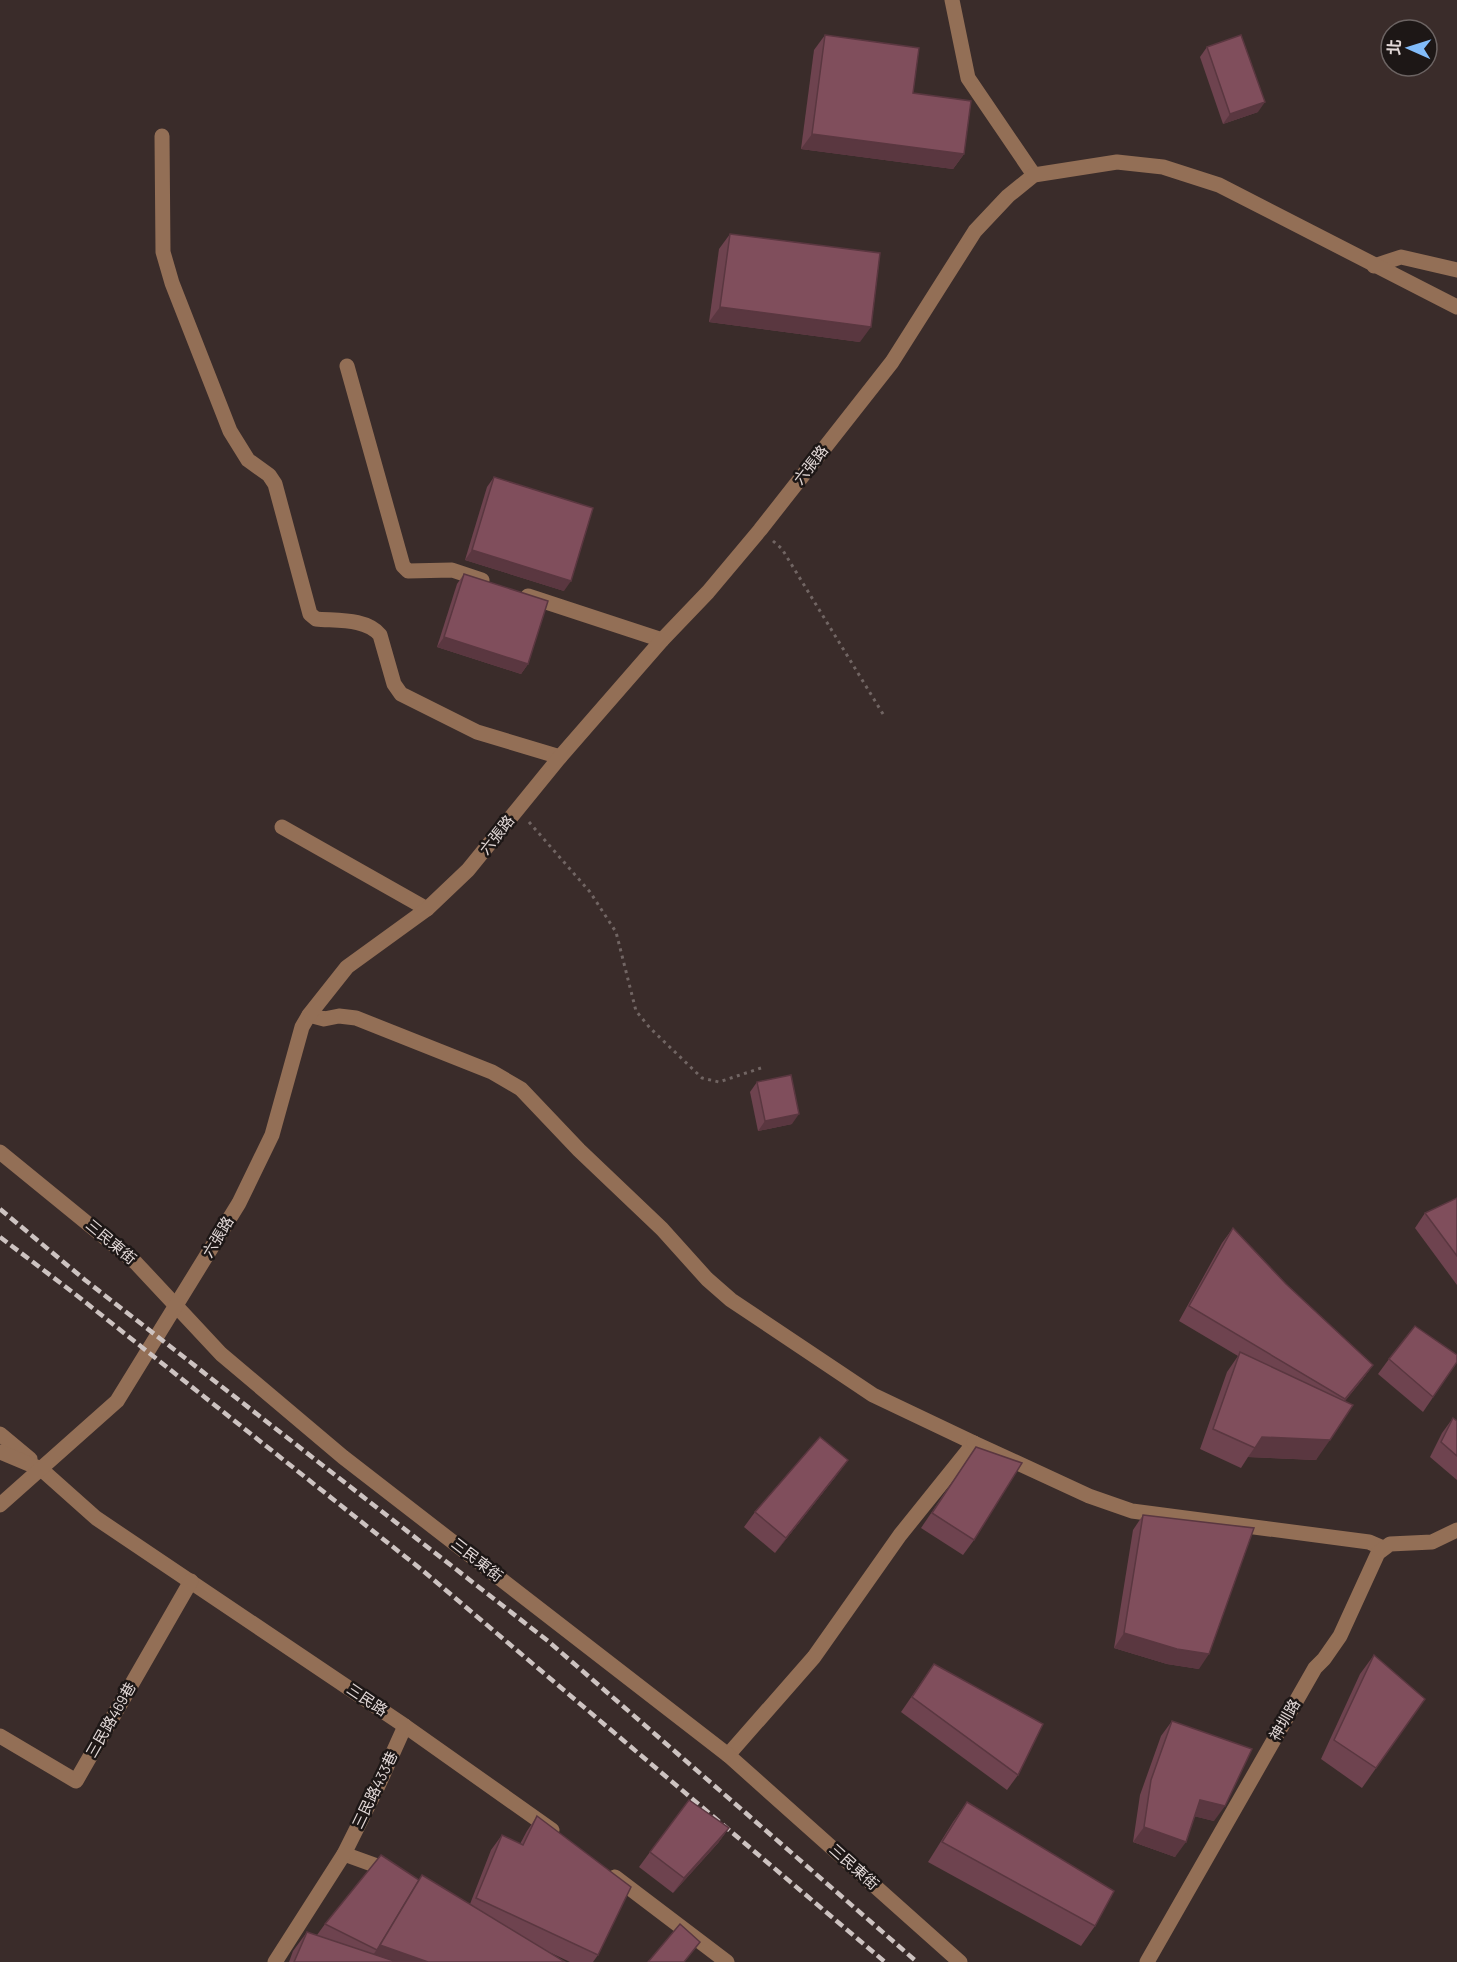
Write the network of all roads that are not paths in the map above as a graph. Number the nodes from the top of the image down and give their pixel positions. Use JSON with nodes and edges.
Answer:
{"nodes":[{"id":1,"x":952,"y":0,"type":"edge"},
{"id":2,"x":162,"y":136,"type":"dead end"},
{"id":3,"x":1034,"y":175,"type":"junction"},
{"id":4,"x":1374,"y":266,"type":"junction"},
{"id":5,"x":1457,"y":270,"type":"edge"},
{"id":6,"x":1457,"y":307,"type":"edge"},
{"id":7,"x":347,"y":366,"type":"dead end"},
{"id":8,"x":496,"y":585,"type":"edge"},
{"id":9,"x":518,"y":592,"type":"edge"},
{"id":10,"x":662,"y":640,"type":"junction"},
{"id":11,"x":560,"y":757,"type":"junction"},
{"id":12,"x":282,"y":827,"type":"dead end"},
{"id":13,"x":427,"y":909,"type":"junction"},
{"id":14,"x":309,"y":1015,"type":"junction"},
{"id":15,"x":0,"y":1152,"type":"edge"},
{"id":16,"x":176,"y":1307,"type":"junction"},
{"id":17,"x":0,"y":1434,"type":"edge"},
{"id":18,"x":974,"y":1443,"type":"junction"},
{"id":19,"x":0,"y":1452,"type":"edge"},
{"id":20,"x":41,"y":1469,"type":"junction"},
{"id":21,"x":0,"y":1505,"type":"edge"},
{"id":22,"x":1457,"y":1530,"type":"edge"},
{"id":23,"x":1383,"y":1548,"type":"junction"},
{"id":24,"x":191,"y":1581,"type":"junction"},
{"id":25,"x":405,"y":1726,"type":"junction"},
{"id":26,"x":0,"y":1736,"type":"edge"},
{"id":27,"x":728,"y":1755,"type":"junction"},
{"id":28,"x":563,"y":1838,"type":"edge"},
{"id":29,"x":344,"y":1854,"type":"junction"},
{"id":30,"x":600,"y":1866,"type":"edge"},
{"id":31,"x":399,"y":1879,"type":"edge"},
{"id":32,"x":275,"y":1962,"type":"edge"},
{"id":33,"x":727,"y":1962,"type":"edge"},
{"id":34,"x":960,"y":1962,"type":"edge"},
{"id":35,"x":1147,"y":1962,"type":"edge"}],
"edges":[{"from":1,"to":3,"type":"street"},
{"from":2,"to":11,"type":"street"},
{"from":3,"to":4,"type":"street"},
{"from":3,"to":10,"type":"street","name":"六張路"},
{"from":4,"to":5,"type":"street"},
{"from":4,"to":6,"type":"street"},
{"from":7,"to":8,"type":"street"},
{"from":9,"to":10,"type":"street"},
{"from":10,"to":11,"type":"street","name":"六張路"},
{"from":11,"to":13,"type":"street","name":"六張路"},
{"from":12,"to":13,"type":"street"},
{"from":13,"to":14,"type":"street","name":"六張路"},
{"from":14,"to":16,"type":"street","name":"六張路"},
{"from":14,"to":18,"type":"street"},
{"from":15,"to":16,"type":"street","name":"三民東街"},
{"from":16,"to":20,"type":"street","name":"六張路"},
{"from":16,"to":27,"type":"street","name":"三民東街"},
{"from":17,"to":20,"type":"street"},
{"from":18,"to":23,"type":"street"},
{"from":18,"to":27,"type":"street"},
{"from":19,"to":20,"type":"street","name":"三民路"},
{"from":20,"to":21,"type":"street","name":"六張路"},
{"from":20,"to":24,"type":"street","name":"三民路"},
{"from":22,"to":23,"type":"street"},
{"from":23,"to":35,"type":"street","name":"神圳路"},
{"from":24,"to":25,"type":"street","name":"三民路"},
{"from":24,"to":26,"type":"street","name":"三民路469巷"},
{"from":25,"to":28,"type":"street","name":"三民路"},
{"from":25,"to":29,"type":"street","name":"三民路433巷"},
{"from":27,"to":34,"type":"street","name":"三民東街"},
{"from":29,"to":31,"type":"street"},
{"from":29,"to":32,"type":"street","name":"三民路433巷"},
{"from":30,"to":33,"type":"street"}]}
